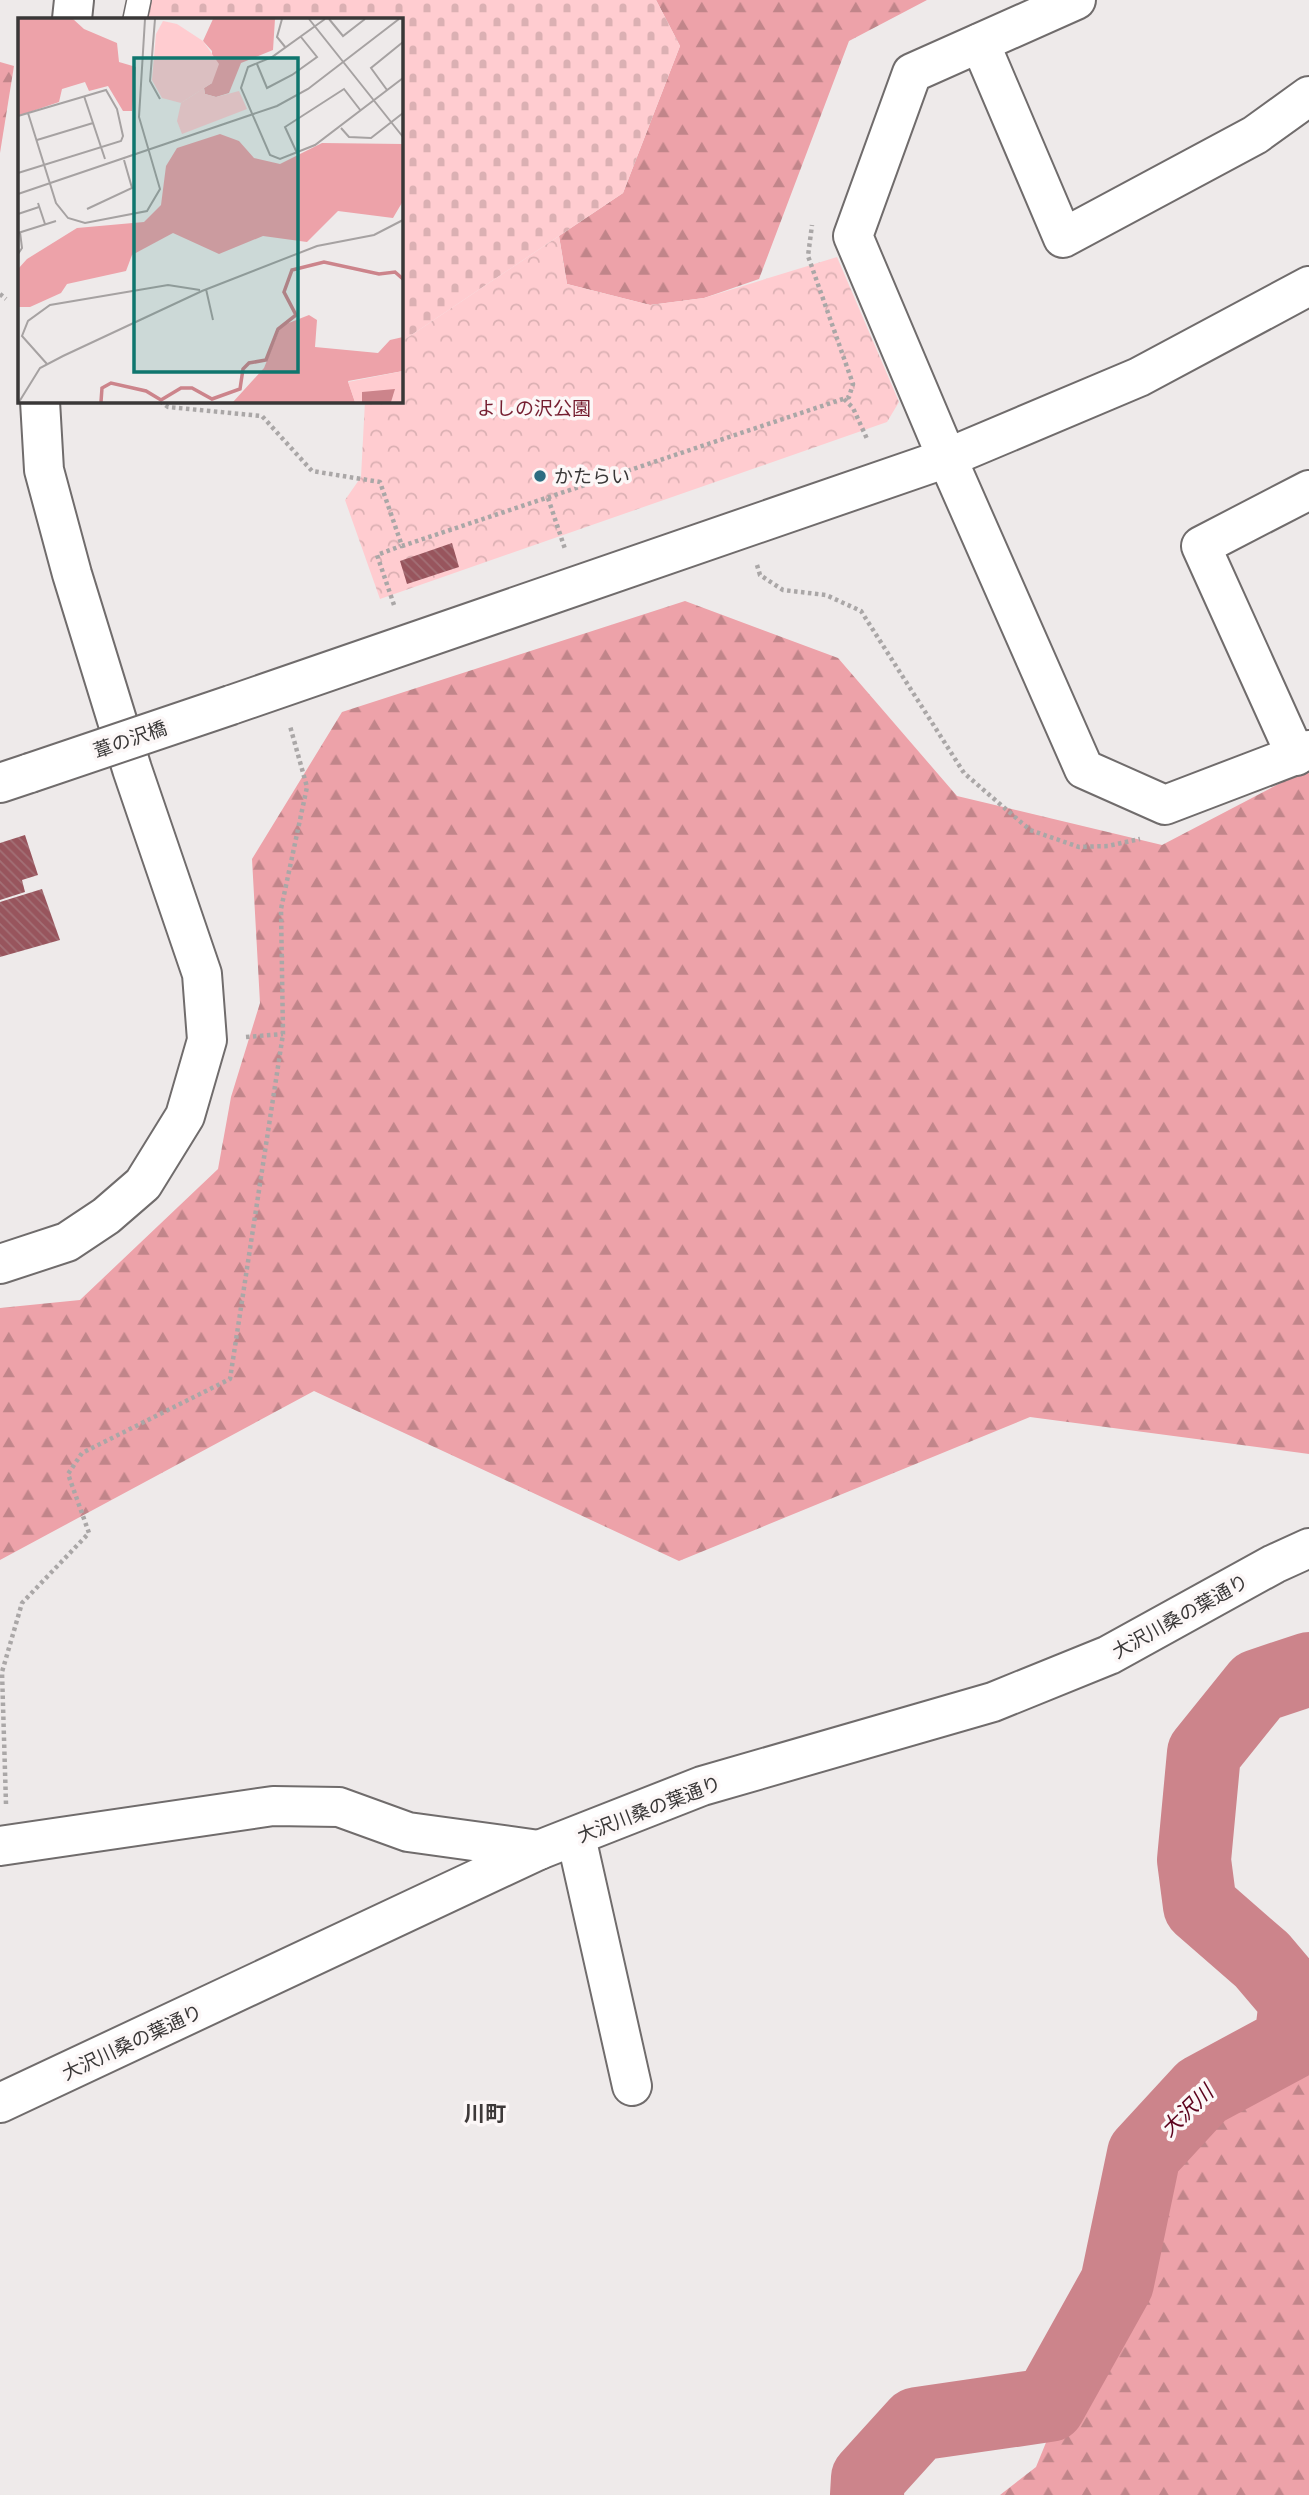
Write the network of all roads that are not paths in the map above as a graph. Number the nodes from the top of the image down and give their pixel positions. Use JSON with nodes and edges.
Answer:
{"nodes":[{"id":1,"x":74,"y":0,"type":"edge"},
{"id":2,"x":139,"y":0,"type":"edge"},
{"id":3,"x":1076,"y":0,"type":"edge"},
{"id":4,"x":72,"y":18,"type":"edge"},
{"id":5,"x":135,"y":18,"type":"edge"},
{"id":6,"x":980,"y":43,"type":"junction"},
{"id":7,"x":1309,"y":96,"type":"edge"},
{"id":8,"x":1309,"y":286,"type":"edge"},
{"id":9,"x":40,"y":402,"type":"edge"},
{"id":10,"x":947,"y":458,"type":"junction"},
{"id":11,"x":1309,"y":490,"type":"edge"},
{"id":12,"x":1302,"y":753,"type":"edge"},
{"id":13,"x":15,"y":778,"type":"edge"},
{"id":14,"x":0,"y":1264,"type":"edge"},
{"id":15,"x":1309,"y":1548,"type":"edge"},
{"id":16,"x":576,"y":1837,"type":"junction"},
{"id":17,"x":4,"y":1846,"type":"edge"},
{"id":18,"x":539,"y":1850,"type":"junction"},
{"id":19,"x":632,"y":2086,"type":"dead end"},
{"id":20,"x":0,"y":2103,"type":"edge"}],
"edges":[{"from":1,"to":4,"type":"street"},
{"from":2,"to":5,"type":"lane"},
{"from":3,"to":6,"type":"street"},
{"from":6,"to":7,"type":"street"},
{"from":6,"to":10,"type":"street"},
{"from":8,"to":10,"type":"street","name":"葦の沢橋"},
{"from":9,"to":14,"type":"street"},
{"from":10,"to":12,"type":"street"},
{"from":10,"to":13,"type":"street","name":"葦の沢橋","bridge":true},
{"from":11,"to":12,"type":"street"},
{"from":15,"to":16,"type":"street","name":"大沢川桑の葉通り"},
{"from":16,"to":18,"type":"street","name":"大沢川桑の葉通り"},
{"from":16,"to":19,"type":"street"},
{"from":17,"to":18,"type":"street"},
{"from":18,"to":20,"type":"street","name":"大沢川桑の葉通り"}]}
